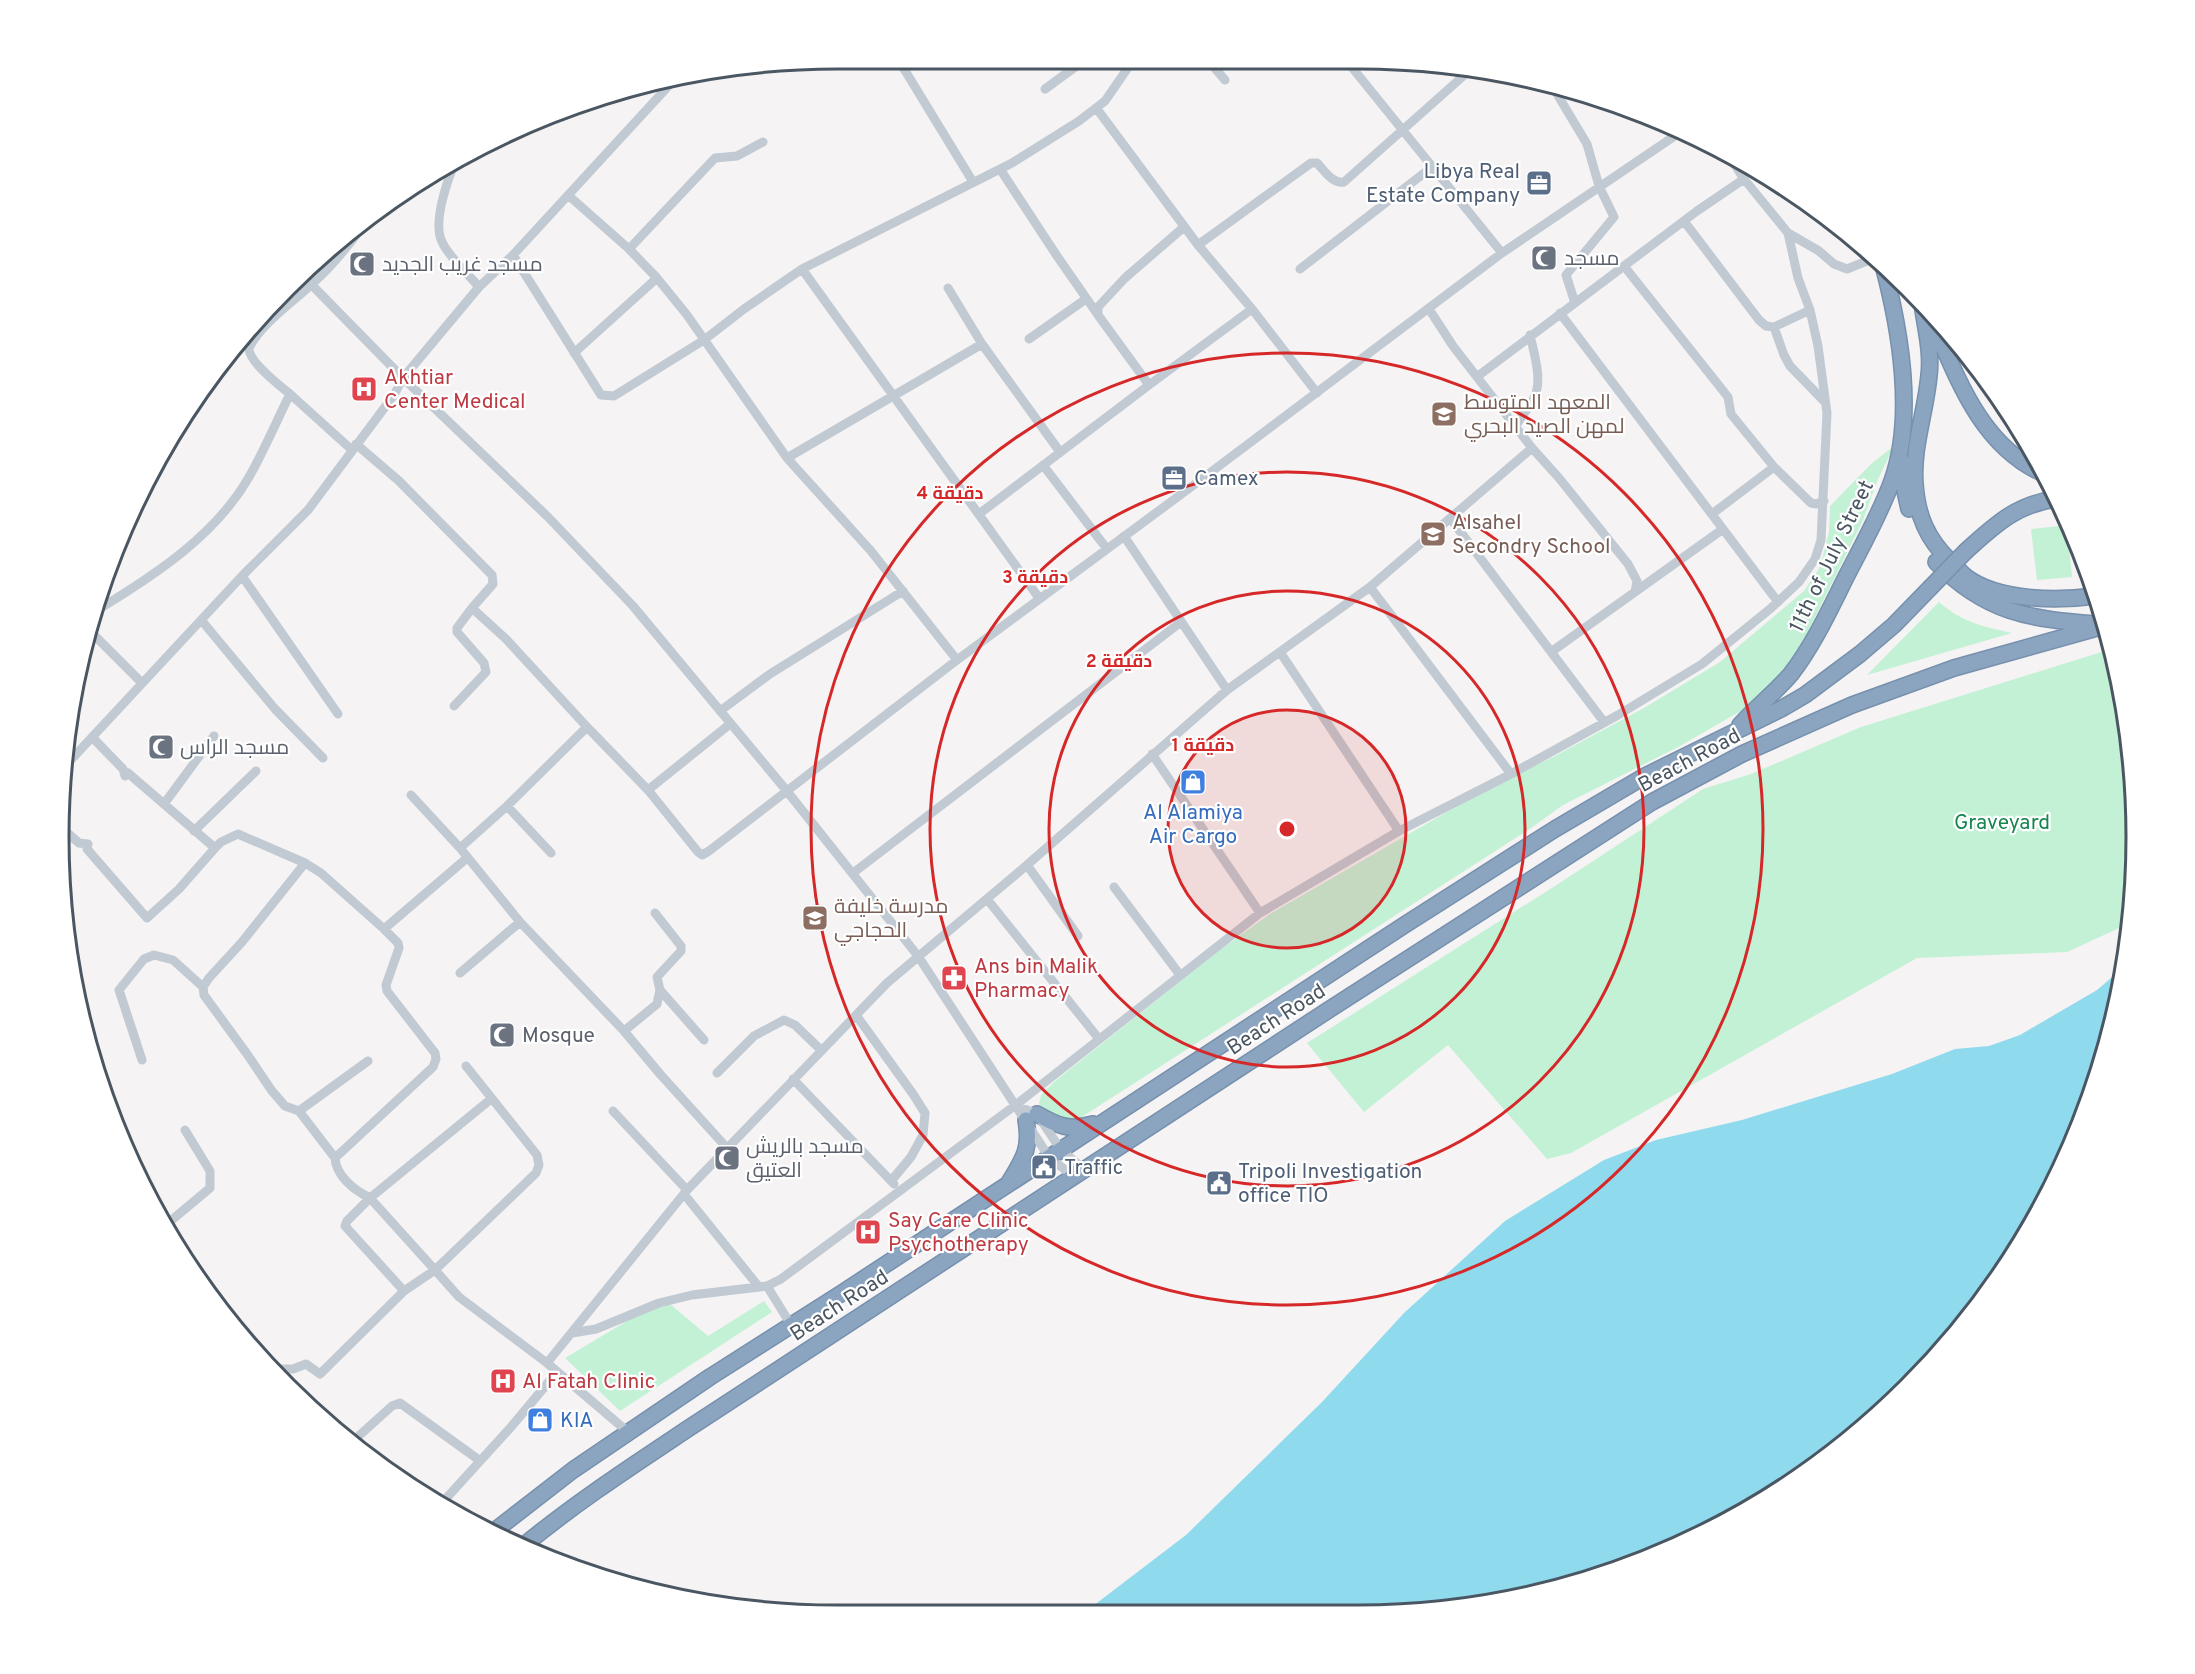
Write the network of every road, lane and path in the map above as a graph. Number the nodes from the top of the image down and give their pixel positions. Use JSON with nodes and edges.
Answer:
{"nodes":[{"id":1,"x":904,"y":69,"type":"edge"},
{"id":2,"x":1072,"y":69,"type":"edge"},
{"id":3,"x":1128,"y":69,"type":"edge"},
{"id":4,"x":1216,"y":69,"type":"edge"},
{"id":5,"x":1353,"y":69,"type":"edge"},
{"id":6,"x":1463,"y":77,"type":"edge"},
{"id":7,"x":1225,"y":80,"type":"dead end"},
{"id":8,"x":1045,"y":88,"type":"dead end"},
{"id":9,"x":666,"y":89,"type":"edge"},
{"id":10,"x":1558,"y":95,"type":"edge"},
{"id":11,"x":1097,"y":109,"type":"junction"},
{"id":12,"x":1402,"y":132,"type":"junction"},
{"id":13,"x":1673,"y":137,"type":"edge"},
{"id":14,"x":763,"y":142,"type":"dead end"},
{"id":15,"x":1432,"y":167,"type":"junction"},
{"id":16,"x":1000,"y":169,"type":"junction"},
{"id":17,"x":1738,"y":170,"type":"edge"},
{"id":18,"x":451,"y":173,"type":"edge"},
{"id":19,"x":1744,"y":179,"type":"junction"},
{"id":20,"x":973,"y":182,"type":"junction"},
{"id":21,"x":1599,"y":186,"type":"junction"},
{"id":22,"x":568,"y":195,"type":"junction"},
{"id":23,"x":1684,"y":220,"type":"junction"},
{"id":24,"x":1184,"y":226,"type":"junction"},
{"id":25,"x":1788,"y":233,"type":"junction"},
{"id":26,"x":1198,"y":245,"type":"junction"},
{"id":27,"x":348,"y":246,"type":"edge"},
{"id":28,"x":629,"y":249,"type":"junction"},
{"id":29,"x":1502,"y":253,"type":"junction"},
{"id":30,"x":513,"y":255,"type":"junction"},
{"id":31,"x":1866,"y":261,"type":"edge"},
{"id":32,"x":1624,"y":266,"type":"junction"},
{"id":33,"x":802,"y":269,"type":"junction"},
{"id":34,"x":1300,"y":269,"type":"dead end"},
{"id":35,"x":657,"y":278,"type":"junction"},
{"id":36,"x":1886,"y":280,"type":"edge"},
{"id":37,"x":308,"y":281,"type":"edge"},
{"id":38,"x":312,"y":285,"type":"junction"},
{"id":39,"x":479,"y":287,"type":"junction"},
{"id":40,"x":948,"y":288,"type":"dead end"},
{"id":41,"x":1086,"y":298,"type":"junction"},
{"id":42,"x":1575,"y":303,"type":"junction"},
{"id":43,"x":1252,"y":309,"type":"junction"},
{"id":44,"x":1429,"y":309,"type":"junction"},
{"id":45,"x":1810,"y":310,"type":"junction"},
{"id":46,"x":1560,"y":313,"type":"junction"},
{"id":47,"x":1098,"y":315,"type":"junction"},
{"id":48,"x":1924,"y":319,"type":"edge"},
{"id":49,"x":1774,"y":327,"type":"junction"},
{"id":50,"x":1530,"y":335,"type":"junction"},
{"id":51,"x":1940,"y":337,"type":"edge"},
{"id":52,"x":1029,"y":339,"type":"dead end"},
{"id":53,"x":704,"y":340,"type":"junction"},
{"id":54,"x":982,"y":344,"type":"junction"},
{"id":55,"x":574,"y":353,"type":"junction"},
{"id":56,"x":1478,"y":376,"type":"junction"},
{"id":57,"x":404,"y":378,"type":"junction"},
{"id":58,"x":1149,"y":385,"type":"junction"},
{"id":59,"x":1317,"y":393,"type":"junction"},
{"id":60,"x":290,"y":394,"type":"junction"},
{"id":61,"x":895,"y":396,"type":"junction"},
{"id":62,"x":1825,"y":402,"type":"junction"},
{"id":63,"x":1515,"y":427,"type":"junction"},
{"id":64,"x":1901,"y":444,"type":"junction"},
{"id":65,"x":354,"y":447,"type":"junction"},
{"id":66,"x":1532,"y":448,"type":"junction"},
{"id":67,"x":1060,"y":452,"type":"junction"},
{"id":68,"x":787,"y":458,"type":"junction"},
{"id":69,"x":1042,"y":465,"type":"junction"},
{"id":70,"x":1774,"y":467,"type":"junction"},
{"id":71,"x":2031,"y":467,"type":"edge"},
{"id":72,"x":2049,"y":500,"type":"edge"},
{"id":73,"x":1824,"y":501,"type":"junction"},
{"id":74,"x":979,"y":514,"type":"junction"},
{"id":75,"x":1712,"y":514,"type":"junction"},
{"id":76,"x":1450,"y":518,"type":"junction"},
{"id":77,"x":1723,"y":530,"type":"junction"},
{"id":78,"x":1124,"y":536,"type":"junction"},
{"id":79,"x":1107,"y":549,"type":"junction"},
{"id":80,"x":242,"y":576,"type":"junction"},
{"id":81,"x":1370,"y":587,"type":"junction"},
{"id":82,"x":903,"y":591,"type":"junction"},
{"id":83,"x":1635,"y":592,"type":"junction"},
{"id":84,"x":2087,"y":597,"type":"edge"},
{"id":85,"x":1039,"y":598,"type":"junction"},
{"id":86,"x":1778,"y":602,"type":"junction"},
{"id":87,"x":105,"y":605,"type":"edge"},
{"id":88,"x":472,"y":608,"type":"junction"},
{"id":89,"x":202,"y":621,"type":"junction"},
{"id":90,"x":1181,"y":622,"type":"junction"},
{"id":91,"x":2096,"y":624,"type":"edge"},
{"id":92,"x":2097,"y":627,"type":"edge"},
{"id":93,"x":96,"y":636,"type":"edge"},
{"id":94,"x":1280,"y":652,"type":"junction"},
{"id":95,"x":1551,"y":652,"type":"junction"},
{"id":96,"x":957,"y":660,"type":"junction"},
{"id":97,"x":142,"y":683,"type":"junction"},
{"id":98,"x":1227,"y":690,"type":"junction"},
{"id":99,"x":454,"y":706,"type":"dead end"},
{"id":100,"x":720,"y":711,"type":"junction"},
{"id":101,"x":338,"y":714,"type":"dead end"},
{"id":102,"x":1604,"y":722,"type":"junction"},
{"id":103,"x":730,"y":724,"type":"junction"},
{"id":104,"x":587,"y":727,"type":"junction"},
{"id":105,"x":1734,"y":731,"type":"junction"},
{"id":106,"x":214,"y":736,"type":"dead end"},
{"id":107,"x":92,"y":737,"type":"junction"},
{"id":108,"x":1152,"y":754,"type":"junction"},
{"id":109,"x":74,"y":756,"type":"edge"},
{"id":110,"x":323,"y":758,"type":"dead end"},
{"id":111,"x":256,"y":771,"type":"dead end"},
{"id":112,"x":1511,"y":774,"type":"junction"},
{"id":113,"x":648,"y":790,"type":"junction"},
{"id":114,"x":786,"y":790,"type":"junction"},
{"id":115,"x":411,"y":795,"type":"dead end"},
{"id":116,"x":164,"y":804,"type":"junction"},
{"id":117,"x":507,"y":806,"type":"junction"},
{"id":118,"x":194,"y":831,"type":"junction"},
{"id":119,"x":1399,"y":831,"type":"junction"},
{"id":120,"x":69,"y":834,"type":"edge"},
{"id":121,"x":215,"y":848,"type":"junction"},
{"id":122,"x":460,"y":848,"type":"junction"},
{"id":123,"x":551,"y":854,"type":"dead end"},
{"id":124,"x":466,"y":858,"type":"junction"},
{"id":125,"x":305,"y":863,"type":"junction"},
{"id":126,"x":1027,"y":865,"type":"junction"},
{"id":127,"x":853,"y":873,"type":"junction"},
{"id":128,"x":1114,"y":887,"type":"dead end"},
{"id":129,"x":987,"y":899,"type":"junction"},
{"id":130,"x":655,"y":913,"type":"dead end"},
{"id":131,"x":1260,"y":913,"type":"junction"},
{"id":132,"x":520,"y":922,"type":"junction"},
{"id":133,"x":384,"y":929,"type":"junction"},
{"id":134,"x":1078,"y":936,"type":"dead end"},
{"id":135,"x":918,"y":956,"type":"junction"},
{"id":136,"x":460,"y":973,"type":"dead end"},
{"id":137,"x":1180,"y":975,"type":"junction"},
{"id":138,"x":203,"y":987,"type":"junction"},
{"id":139,"x":660,"y":990,"type":"junction"},
{"id":140,"x":856,"y":1015,"type":"junction"},
{"id":141,"x":624,"y":1031,"type":"junction"},
{"id":142,"x":1099,"y":1039,"type":"junction"},
{"id":143,"x":705,"y":1040,"type":"dead end"},
{"id":144,"x":821,"y":1050,"type":"junction"},
{"id":145,"x":142,"y":1060,"type":"dead end"},
{"id":146,"x":368,"y":1061,"type":"dead end"},
{"id":147,"x":466,"y":1066,"type":"dead end"},
{"id":148,"x":717,"y":1073,"type":"dead end"},
{"id":149,"x":794,"y":1079,"type":"junction"},
{"id":150,"x":491,"y":1099,"type":"junction"},
{"id":151,"x":613,"y":1111,"type":"dead end"},
{"id":152,"x":1024,"y":1111,"type":"junction"},
{"id":153,"x":299,"y":1112,"type":"junction"},
{"id":154,"x":1105,"y":1121,"type":"junction"},
{"id":155,"x":185,"y":1130,"type":"dead end"},
{"id":156,"x":727,"y":1148,"type":"junction"},
{"id":157,"x":1055,"y":1153,"type":"junction"},
{"id":158,"x":335,"y":1158,"type":"junction"},
{"id":159,"x":1078,"y":1172,"type":"junction"},
{"id":160,"x":891,"y":1181,"type":"junction"},
{"id":161,"x":1008,"y":1185,"type":"junction"},
{"id":162,"x":900,"y":1190,"type":"junction"},
{"id":163,"x":685,"y":1192,"type":"junction"},
{"id":164,"x":370,"y":1198,"type":"junction"},
{"id":165,"x":172,"y":1220,"type":"edge"},
{"id":166,"x":435,"y":1270,"type":"junction"},
{"id":167,"x":763,"y":1287,"type":"junction"},
{"id":168,"x":404,"y":1291,"type":"junction"},
{"id":169,"x":791,"y":1326,"type":"junction"},
{"id":170,"x":572,"y":1333,"type":"junction"},
{"id":171,"x":547,"y":1363,"type":"junction"},
{"id":172,"x":284,"y":1369,"type":"edge"},
{"id":173,"x":557,"y":1372,"type":"junction"},
{"id":174,"x":628,"y":1432,"type":"junction"},
{"id":175,"x":358,"y":1437,"type":"edge"},
{"id":176,"x":479,"y":1460,"type":"junction"},
{"id":177,"x":446,"y":1498,"type":"edge"},
{"id":178,"x":500,"y":1527,"type":"edge"},
{"id":179,"x":529,"y":1541,"type":"edge"}],
"edges":[{"from":1,"to":20,"type":"street"},
{"from":2,"to":8,"type":"street"},
{"from":3,"to":11,"type":"street"},
{"from":4,"to":7,"type":"street"},
{"from":5,"to":12,"type":"street"},
{"from":6,"to":12,"type":"street"},
{"from":9,"to":22,"type":"street"},
{"from":10,"to":21,"type":"street"},
{"from":11,"to":16,"type":"street"},
{"from":11,"to":24,"type":"street"},
{"from":12,"to":15,"type":"street"},
{"from":12,"to":26,"type":"street"},
{"from":13,"to":21,"type":"street"},
{"from":14,"to":28,"type":"street"},
{"from":15,"to":29,"type":"street"},
{"from":15,"to":34,"type":"street"},
{"from":16,"to":20,"type":"street"},
{"from":16,"to":41,"type":"street"},
{"from":17,"to":19,"type":"street"},
{"from":18,"to":39,"type":"street"},
{"from":19,"to":23,"type":"street"},
{"from":19,"to":25,"type":"street"},
{"from":20,"to":33,"type":"street"},
{"from":21,"to":29,"type":"street"},
{"from":21,"to":42,"type":"street"},
{"from":22,"to":28,"type":"street"},
{"from":22,"to":30,"type":"street"},
{"from":23,"to":32,"type":"street"},
{"from":23,"to":49,"type":"street"},
{"from":24,"to":26,"type":"street"},
{"from":24,"to":47,"type":"street"},
{"from":25,"to":31,"type":"street"},
{"from":25,"to":45,"type":"street"},
{"from":26,"to":43,"type":"street"},
{"from":27,"to":38,"type":"street"},
{"from":28,"to":35,"type":"street"},
{"from":29,"to":44,"type":"street"},
{"from":30,"to":39,"type":"street"},
{"from":30,"to":55,"type":"street"},
{"from":32,"to":42,"type":"street"},
{"from":32,"to":70,"type":"street"},
{"from":33,"to":53,"type":"street"},
{"from":33,"to":61,"type":"street"},
{"from":35,"to":53,"type":"street"},
{"from":35,"to":55,"type":"street"},
{"from":36,"to":64,"type":"highway","name":"11th of July Street"},
{"from":37,"to":38,"type":"street"},
{"from":38,"to":57,"type":"street"},
{"from":38,"to":60,"type":"street"},
{"from":39,"to":57,"type":"street"},
{"from":40,"to":54,"type":"street"},
{"from":41,"to":47,"type":"street"},
{"from":41,"to":52,"type":"street"},
{"from":42,"to":46,"type":"street"},
{"from":43,"to":58,"type":"street"},
{"from":43,"to":59,"type":"street"},
{"from":44,"to":56,"type":"street"},
{"from":44,"to":59,"type":"street"},
{"from":45,"to":49,"type":"street"},
{"from":45,"to":62,"type":"street"},
{"from":46,"to":50,"type":"street"},
{"from":46,"to":75,"type":"street"},
{"from":47,"to":58,"type":"street"},
{"from":48,"to":84,"type":"highway"},
{"from":49,"to":62,"type":"street"},
{"from":50,"to":56,"type":"street"},
{"from":50,"to":63,"type":"street"},
{"from":51,"to":71,"type":"highway"},
{"from":53,"to":55,"type":"street"},
{"from":53,"to":68,"type":"street"},
{"from":54,"to":61,"type":"street"},
{"from":54,"to":67,"type":"street"},
{"from":56,"to":63,"type":"street"},
{"from":57,"to":65,"type":"street"},
{"from":57,"to":100,"type":"street"},
{"from":58,"to":67,"type":"street"},
{"from":59,"to":78,"type":"street"},
{"from":60,"to":65,"type":"street"},
{"from":60,"to":87,"type":"street"},
{"from":61,"to":68,"type":"street"},
{"from":61,"to":74,"type":"street"},
{"from":62,"to":73,"type":"street"},
{"from":63,"to":66,"type":"street"},
{"from":64,"to":91,"type":"highway"},
{"from":64,"to":105,"type":"highway","name":"11th of July Street"},
{"from":65,"to":80,"type":"street"},
{"from":65,"to":88,"type":"street"},
{"from":66,"to":76,"type":"street"},
{"from":66,"to":83,"type":"street"},
{"from":67,"to":69,"type":"street"},
{"from":68,"to":82,"type":"street"},
{"from":69,"to":74,"type":"street"},
{"from":69,"to":79,"type":"street"},
{"from":70,"to":73,"type":"street"},
{"from":70,"to":75,"type":"street"},
{"from":72,"to":105,"type":"highway","name":"Beach Road","bridge":true},
{"from":73,"to":86,"type":"street"},
{"from":74,"to":85,"type":"street"},
{"from":75,"to":77,"type":"street"},
{"from":76,"to":81,"type":"street"},
{"from":76,"to":95,"type":"street"},
{"from":77,"to":83,"type":"street"},
{"from":77,"to":86,"type":"street"},
{"from":78,"to":79,"type":"street"},
{"from":78,"to":90,"type":"street"},
{"from":79,"to":85,"type":"street"},
{"from":80,"to":89,"type":"street"},
{"from":80,"to":101,"type":"street"},
{"from":81,"to":94,"type":"street"},
{"from":81,"to":112,"type":"street"},
{"from":82,"to":96,"type":"street"},
{"from":82,"to":100,"type":"street"},
{"from":83,"to":95,"type":"street"},
{"from":85,"to":96,"type":"street"},
{"from":86,"to":102,"type":"street"},
{"from":88,"to":99,"type":"street"},
{"from":88,"to":104,"type":"street"},
{"from":89,"to":97,"type":"street"},
{"from":89,"to":110,"type":"street"},
{"from":90,"to":98,"type":"street"},
{"from":90,"to":127,"type":"street"},
{"from":92,"to":159,"type":"highway","name":"Beach Road"},
{"from":93,"to":97,"type":"street"},
{"from":94,"to":98,"type":"street"},
{"from":94,"to":119,"type":"street"},
{"from":95,"to":102,"type":"street"},
{"from":96,"to":114,"type":"street"},
{"from":97,"to":107,"type":"street"},
{"from":98,"to":108,"type":"street"},
{"from":100,"to":103,"type":"street"},
{"from":102,"to":112,"type":"street"},
{"from":103,"to":113,"type":"street"},
{"from":103,"to":114,"type":"street"},
{"from":104,"to":113,"type":"street"},
{"from":104,"to":117,"type":"street"},
{"from":105,"to":154,"type":"highway","name":"Beach Road"},
{"from":106,"to":116,"type":"street"},
{"from":107,"to":109,"type":"street"},
{"from":107,"to":116,"type":"street"},
{"from":108,"to":126,"type":"street"},
{"from":108,"to":131,"type":"street"},
{"from":111,"to":118,"type":"street"},
{"from":112,"to":119,"type":"street"},
{"from":113,"to":114,"type":"street"},
{"from":114,"to":127,"type":"street"},
{"from":115,"to":122,"type":"street"},
{"from":116,"to":118,"type":"street"},
{"from":117,"to":122,"type":"street"},
{"from":117,"to":123,"type":"street"},
{"from":118,"to":121,"type":"street"},
{"from":119,"to":131,"type":"street"},
{"from":120,"to":121,"type":"street"},
{"from":121,"to":125,"type":"street"},
{"from":122,"to":124,"type":"street"},
{"from":124,"to":132,"type":"street"},
{"from":124,"to":133,"type":"street"},
{"from":125,"to":133,"type":"street"},
{"from":125,"to":138,"type":"street"},
{"from":126,"to":129,"type":"street"},
{"from":126,"to":134,"type":"street"},
{"from":127,"to":135,"type":"street"},
{"from":128,"to":137,"type":"street"},
{"from":129,"to":135,"type":"street"},
{"from":129,"to":142,"type":"street"},
{"from":130,"to":139,"type":"street"},
{"from":131,"to":137,"type":"street"},
{"from":132,"to":136,"type":"street"},
{"from":132,"to":141,"type":"street"},
{"from":133,"to":158,"type":"street"},
{"from":135,"to":140,"type":"street"},
{"from":135,"to":152,"type":"street"},
{"from":137,"to":142,"type":"street"},
{"from":138,"to":145,"type":"street"},
{"from":138,"to":153,"type":"street"},
{"from":139,"to":141,"type":"street"},
{"from":139,"to":143,"type":"street"},
{"from":140,"to":144,"type":"street"},
{"from":140,"to":160,"type":"street"},
{"from":141,"to":156,"type":"street"},
{"from":142,"to":152,"type":"street"},
{"from":144,"to":148,"type":"street"},
{"from":144,"to":149,"type":"street"},
{"from":146,"to":153,"type":"street"},
{"from":147,"to":150,"type":"street"},
{"from":149,"to":156,"type":"street"},
{"from":149,"to":160,"type":"street"},
{"from":150,"to":164,"type":"street"},
{"from":150,"to":166,"type":"street"},
{"from":151,"to":163,"type":"street"},
{"from":152,"to":154,"type":"highway"},
{"from":152,"to":157,"type":"street"},
{"from":152,"to":161,"type":"highway"},
{"from":152,"to":162,"type":"street"},
{"from":153,"to":158,"type":"street"},
{"from":154,"to":157,"type":"highway","name":"Beach Road"},
{"from":155,"to":165,"type":"street"},
{"from":156,"to":163,"type":"street"},
{"from":157,"to":159,"type":"street"},
{"from":157,"to":161,"type":"highway","name":"Beach Road"},
{"from":158,"to":164,"type":"street"},
{"from":159,"to":179,"type":"highway","name":"Beach Road"},
{"from":160,"to":162,"type":"street"},
{"from":161,"to":169,"type":"highway","name":"Beach Road"},
{"from":162,"to":167,"type":"street"},
{"from":163,"to":167,"type":"street"},
{"from":163,"to":170,"type":"street"},
{"from":164,"to":166,"type":"street"},
{"from":164,"to":168,"type":"street"},
{"from":166,"to":168,"type":"street"},
{"from":166,"to":171,"type":"street"},
{"from":167,"to":169,"type":"street"},
{"from":167,"to":170,"type":"street"},
{"from":168,"to":172,"type":"street"},
{"from":169,"to":174,"type":"highway","name":"Beach Road"},
{"from":170,"to":171,"type":"street"},
{"from":171,"to":173,"type":"street"},
{"from":173,"to":174,"type":"street"},
{"from":173,"to":176,"type":"street"},
{"from":174,"to":178,"type":"highway","name":"Beach Road"},
{"from":175,"to":176,"type":"street"},
{"from":176,"to":177,"type":"street"}]}
